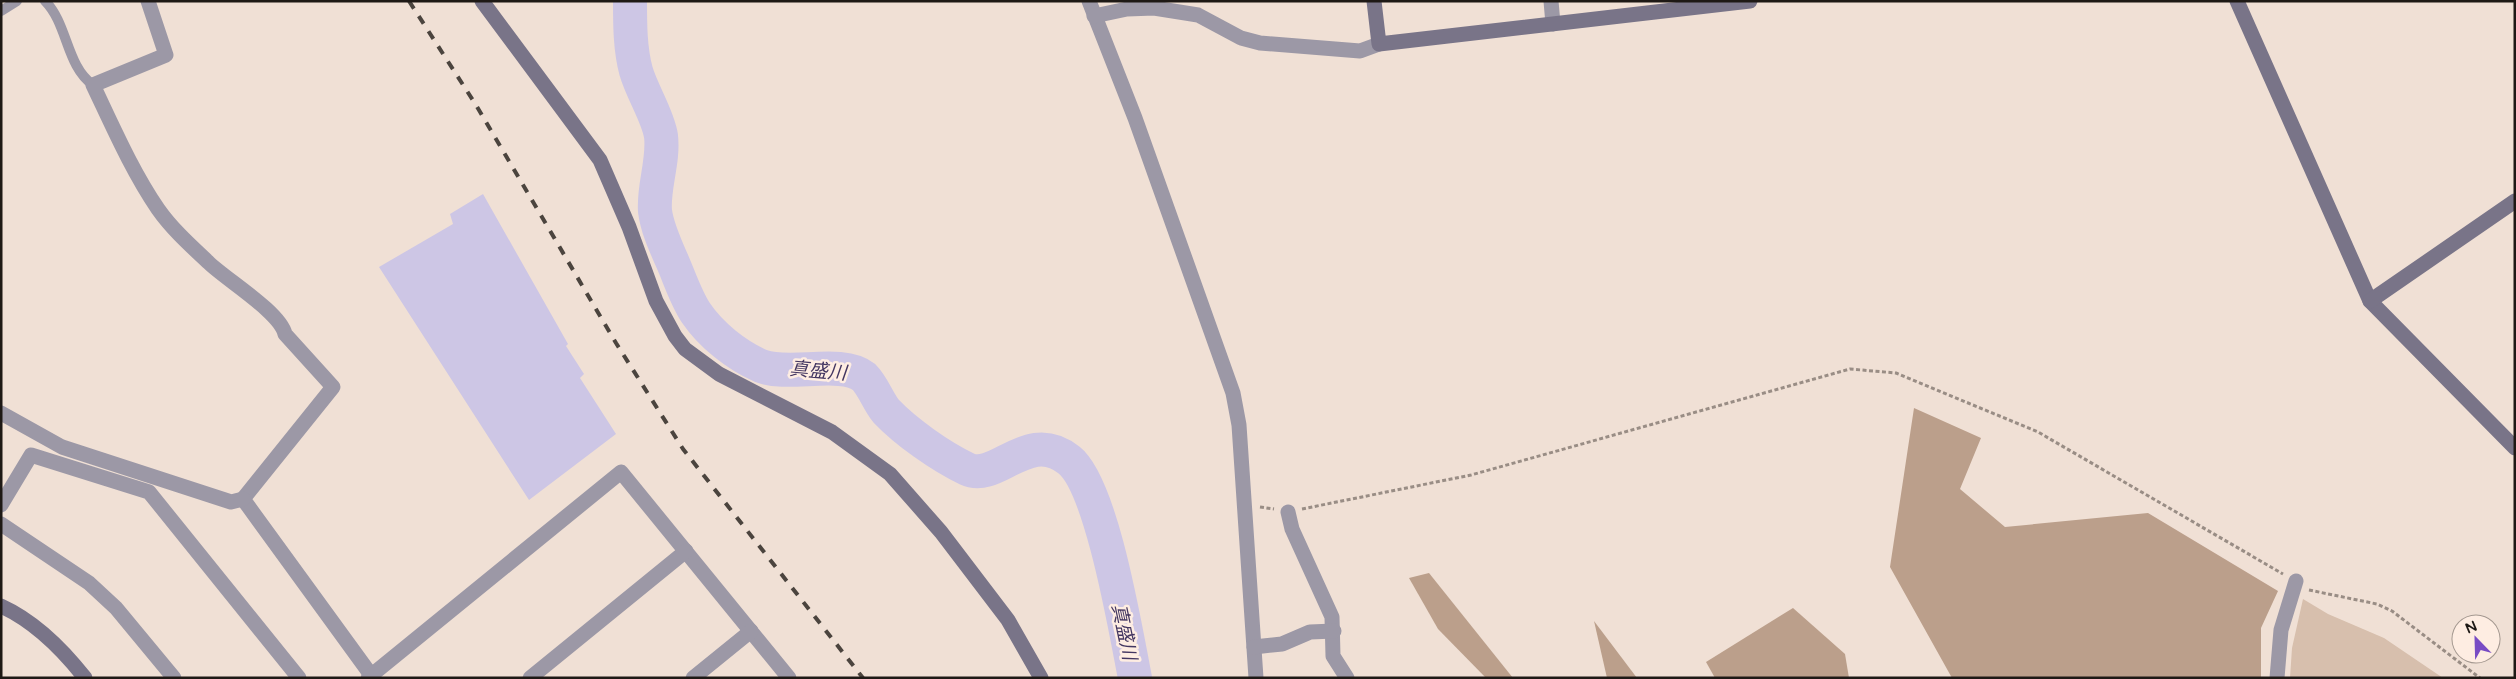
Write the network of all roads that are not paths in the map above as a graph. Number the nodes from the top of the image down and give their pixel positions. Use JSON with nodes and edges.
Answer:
{"nodes":[{"id":1,"x":17,"y":1,"type":"edge"},
{"id":2,"x":45,"y":1,"type":"edge"},
{"id":3,"x":148,"y":1,"type":"edge"},
{"id":4,"x":482,"y":1,"type":"edge"},
{"id":5,"x":1088,"y":1,"type":"edge"},
{"id":6,"x":1374,"y":1,"type":"edge"},
{"id":7,"x":1551,"y":1,"type":"edge"},
{"id":8,"x":1750,"y":1,"type":"edge"},
{"id":9,"x":2237,"y":1,"type":"edge"},
{"id":10,"x":1,"y":11,"type":"edge"},
{"id":11,"x":1094,"y":16,"type":"junction"},
{"id":12,"x":1553,"y":24,"type":"junction"},
{"id":13,"x":1380,"y":44,"type":"junction"},
{"id":14,"x":93,"y":85,"type":"junction"},
{"id":15,"x":2515,"y":201,"type":"edge"},
{"id":16,"x":2370,"y":301,"type":"junction"},
{"id":17,"x":1,"y":413,"type":"edge"},
{"id":18,"x":2515,"y":448,"type":"edge"},
{"id":19,"x":243,"y":499,"type":"junction"},
{"id":20,"x":1,"y":505,"type":"edge"},
{"id":21,"x":1288,"y":512,"type":"road end"},
{"id":22,"x":1,"y":524,"type":"edge"},
{"id":23,"x":686,"y":551,"type":"junction"},
{"id":24,"x":2296,"y":581,"type":"road end"},
{"id":25,"x":1,"y":606,"type":"edge"},
{"id":26,"x":751,"y":631,"type":"junction"},
{"id":27,"x":1334,"y":631,"type":"junction"},
{"id":28,"x":1254,"y":647,"type":"junction"},
{"id":29,"x":369,"y":677,"type":"edge"},
{"id":30,"x":85,"y":678,"type":"edge"},
{"id":31,"x":174,"y":678,"type":"edge"},
{"id":32,"x":299,"y":678,"type":"edge"},
{"id":33,"x":530,"y":678,"type":"edge"},
{"id":34,"x":693,"y":678,"type":"edge"},
{"id":35,"x":789,"y":678,"type":"edge"},
{"id":36,"x":1040,"y":678,"type":"edge"},
{"id":37,"x":1256,"y":678,"type":"edge"},
{"id":38,"x":1346,"y":678,"type":"edge"},
{"id":39,"x":2277,"y":678,"type":"edge"}],
"edges":[{"from":1,"to":10,"type":"lane"},
{"from":2,"to":14,"type":"lane"},
{"from":3,"to":14,"type":"street"},
{"from":4,"to":36,"type":"street"},
{"from":5,"to":11,"type":"street"},
{"from":6,"to":13,"type":"street"},
{"from":7,"to":12,"type":"street"},
{"from":8,"to":12,"type":"street"},
{"from":9,"to":16,"type":"street"},
{"from":11,"to":13,"type":"street"},
{"from":11,"to":28,"type":"street"},
{"from":12,"to":13,"type":"street"},
{"from":14,"to":19,"type":"street"},
{"from":15,"to":16,"type":"street"},
{"from":16,"to":18,"type":"street"},
{"from":17,"to":19,"type":"street"},
{"from":19,"to":29,"type":"street"},
{"from":20,"to":32,"type":"street"},
{"from":21,"to":27,"type":"street"},
{"from":22,"to":31,"type":"street"},
{"from":23,"to":26,"type":"street"},
{"from":23,"to":29,"type":"street"},
{"from":23,"to":33,"type":"street"},
{"from":24,"to":39,"type":"street"},
{"from":25,"to":30,"type":"street"},
{"from":26,"to":34,"type":"street"},
{"from":26,"to":35,"type":"street"},
{"from":27,"to":28,"type":"street"},
{"from":27,"to":38,"type":"street"},
{"from":28,"to":37,"type":"street"}]}
